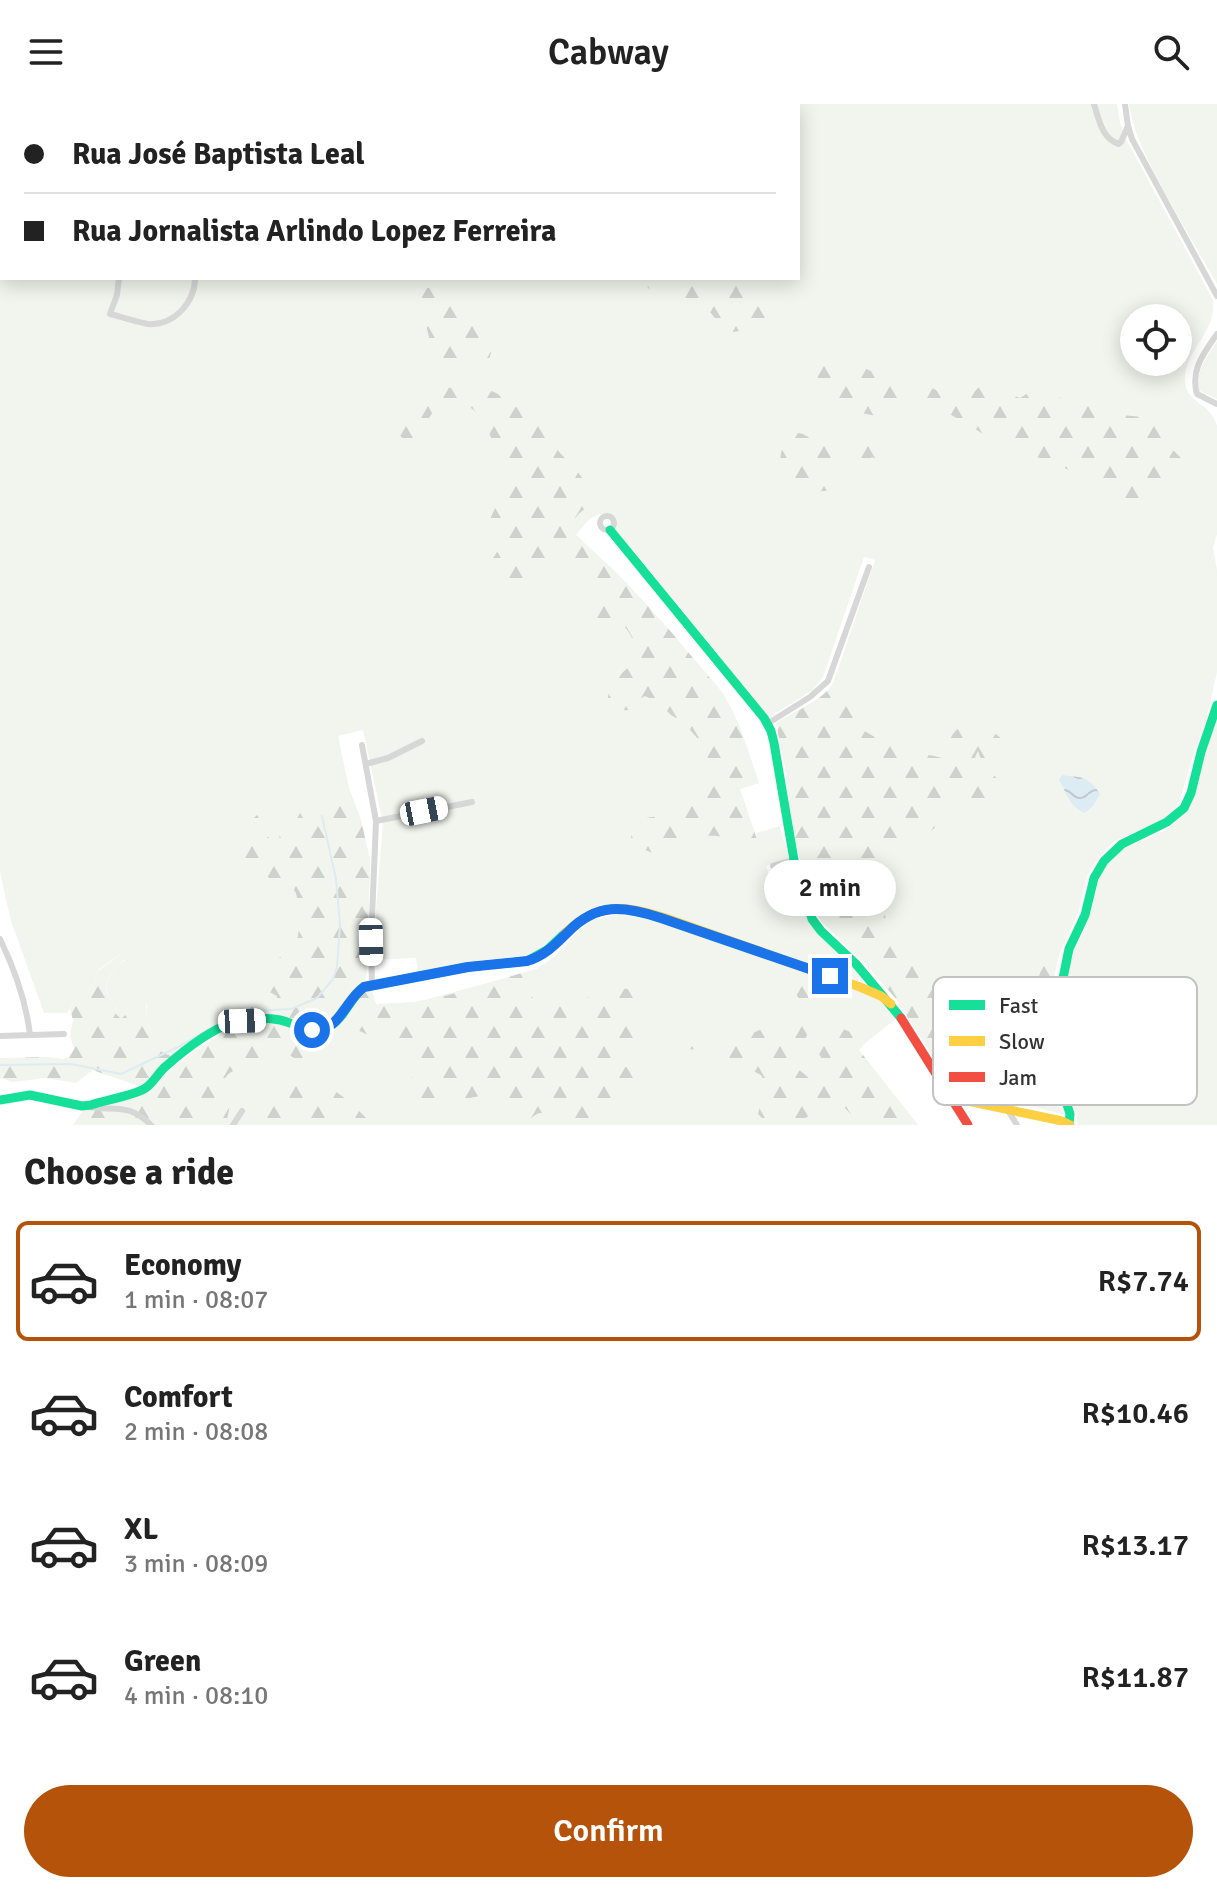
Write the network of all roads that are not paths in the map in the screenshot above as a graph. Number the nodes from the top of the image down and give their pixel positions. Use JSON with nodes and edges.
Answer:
{"nodes":[{"id":1,"x":1094,"y":104,"type":"edge"},
{"id":2,"x":1125,"y":104,"type":"edge"},
{"id":3,"x":1128,"y":126,"type":"junction"},
{"id":4,"x":119,"y":280,"type":"edge"},
{"id":5,"x":195,"y":280,"type":"edge"},
{"id":6,"x":1217,"y":296,"type":"edge"},
{"id":7,"x":1217,"y":334,"type":"edge"},
{"id":8,"x":1217,"y":404,"type":"edge"},
{"id":9,"x":610,"y":530,"type":"dead end"},
{"id":10,"x":869,"y":567,"type":"dead end"},
{"id":11,"x":1217,"y":705,"type":"edge"},
{"id":12,"x":767,"y":724,"type":"junction"},
{"id":13,"x":422,"y":741,"type":"dead end"},
{"id":14,"x":362,"y":745,"type":"dead end"},
{"id":15,"x":366,"y":764,"type":"junction"},
{"id":16,"x":472,"y":802,"type":"dead end"},
{"id":17,"x":376,"y":821,"type":"junction"},
{"id":18,"x":794,"y":860,"type":"junction"},
{"id":19,"x":773,"y":866,"type":"dead end"},
{"id":20,"x":0,"y":939,"type":"edge"},
{"id":21,"x":1063,"y":977,"type":"edge"},
{"id":22,"x":372,"y":985,"type":"junction"},
{"id":23,"x":891,"y":1004,"type":"junction"},
{"id":24,"x":64,"y":1034,"type":"dead end"},
{"id":25,"x":30,"y":1035,"type":"junction"},
{"id":26,"x":0,"y":1036,"type":"edge"},
{"id":27,"x":933,"y":1066,"type":"edge"},
{"id":28,"x":0,"y":1100,"type":"edge"},
{"id":29,"x":957,"y":1105,"type":"edge"},
{"id":30,"x":987,"y":1105,"type":"edge"},
{"id":31,"x":82,"y":1106,"type":"junction"},
{"id":32,"x":1007,"y":1109,"type":"junction"},
{"id":33,"x":242,"y":1111,"type":"dead end"},
{"id":34,"x":1069,"y":1124,"type":"edge"},
{"id":35,"x":151,"y":1125,"type":"edge"},
{"id":36,"x":233,"y":1125,"type":"edge"},
{"id":37,"x":968,"y":1125,"type":"edge"},
{"id":38,"x":1017,"y":1125,"type":"edge"}],
"edges":[{"from":1,"to":3,"type":"street"},
{"from":2,"to":3,"type":"street"},
{"from":3,"to":6,"type":"street"},
{"from":4,"to":5,"type":"street"},
{"from":7,"to":8,"type":"street"},
{"from":9,"to":12,"type":"street"},
{"from":10,"to":12,"type":"street"},
{"from":11,"to":21,"type":"street"},
{"from":12,"to":18,"type":"street"},
{"from":13,"to":15,"type":"street"},
{"from":14,"to":15,"type":"street"},
{"from":15,"to":17,"type":"street"},
{"from":16,"to":17,"type":"street"},
{"from":17,"to":22,"type":"street"},
{"from":18,"to":19,"type":"street"},
{"from":18,"to":23,"type":"street"},
{"from":20,"to":25,"type":"street"},
{"from":22,"to":23,"type":"street"},
{"from":22,"to":31,"type":"street"},
{"from":23,"to":27,"type":"street"},
{"from":24,"to":25,"type":"street"},
{"from":25,"to":26,"type":"street"},
{"from":28,"to":31,"type":"street"},
{"from":29,"to":37,"type":"street"},
{"from":30,"to":32,"type":"street"},
{"from":31,"to":35,"type":"street"},
{"from":32,"to":34,"type":"street"},
{"from":32,"to":38,"type":"street"},
{"from":33,"to":36,"type":"street"}]}
